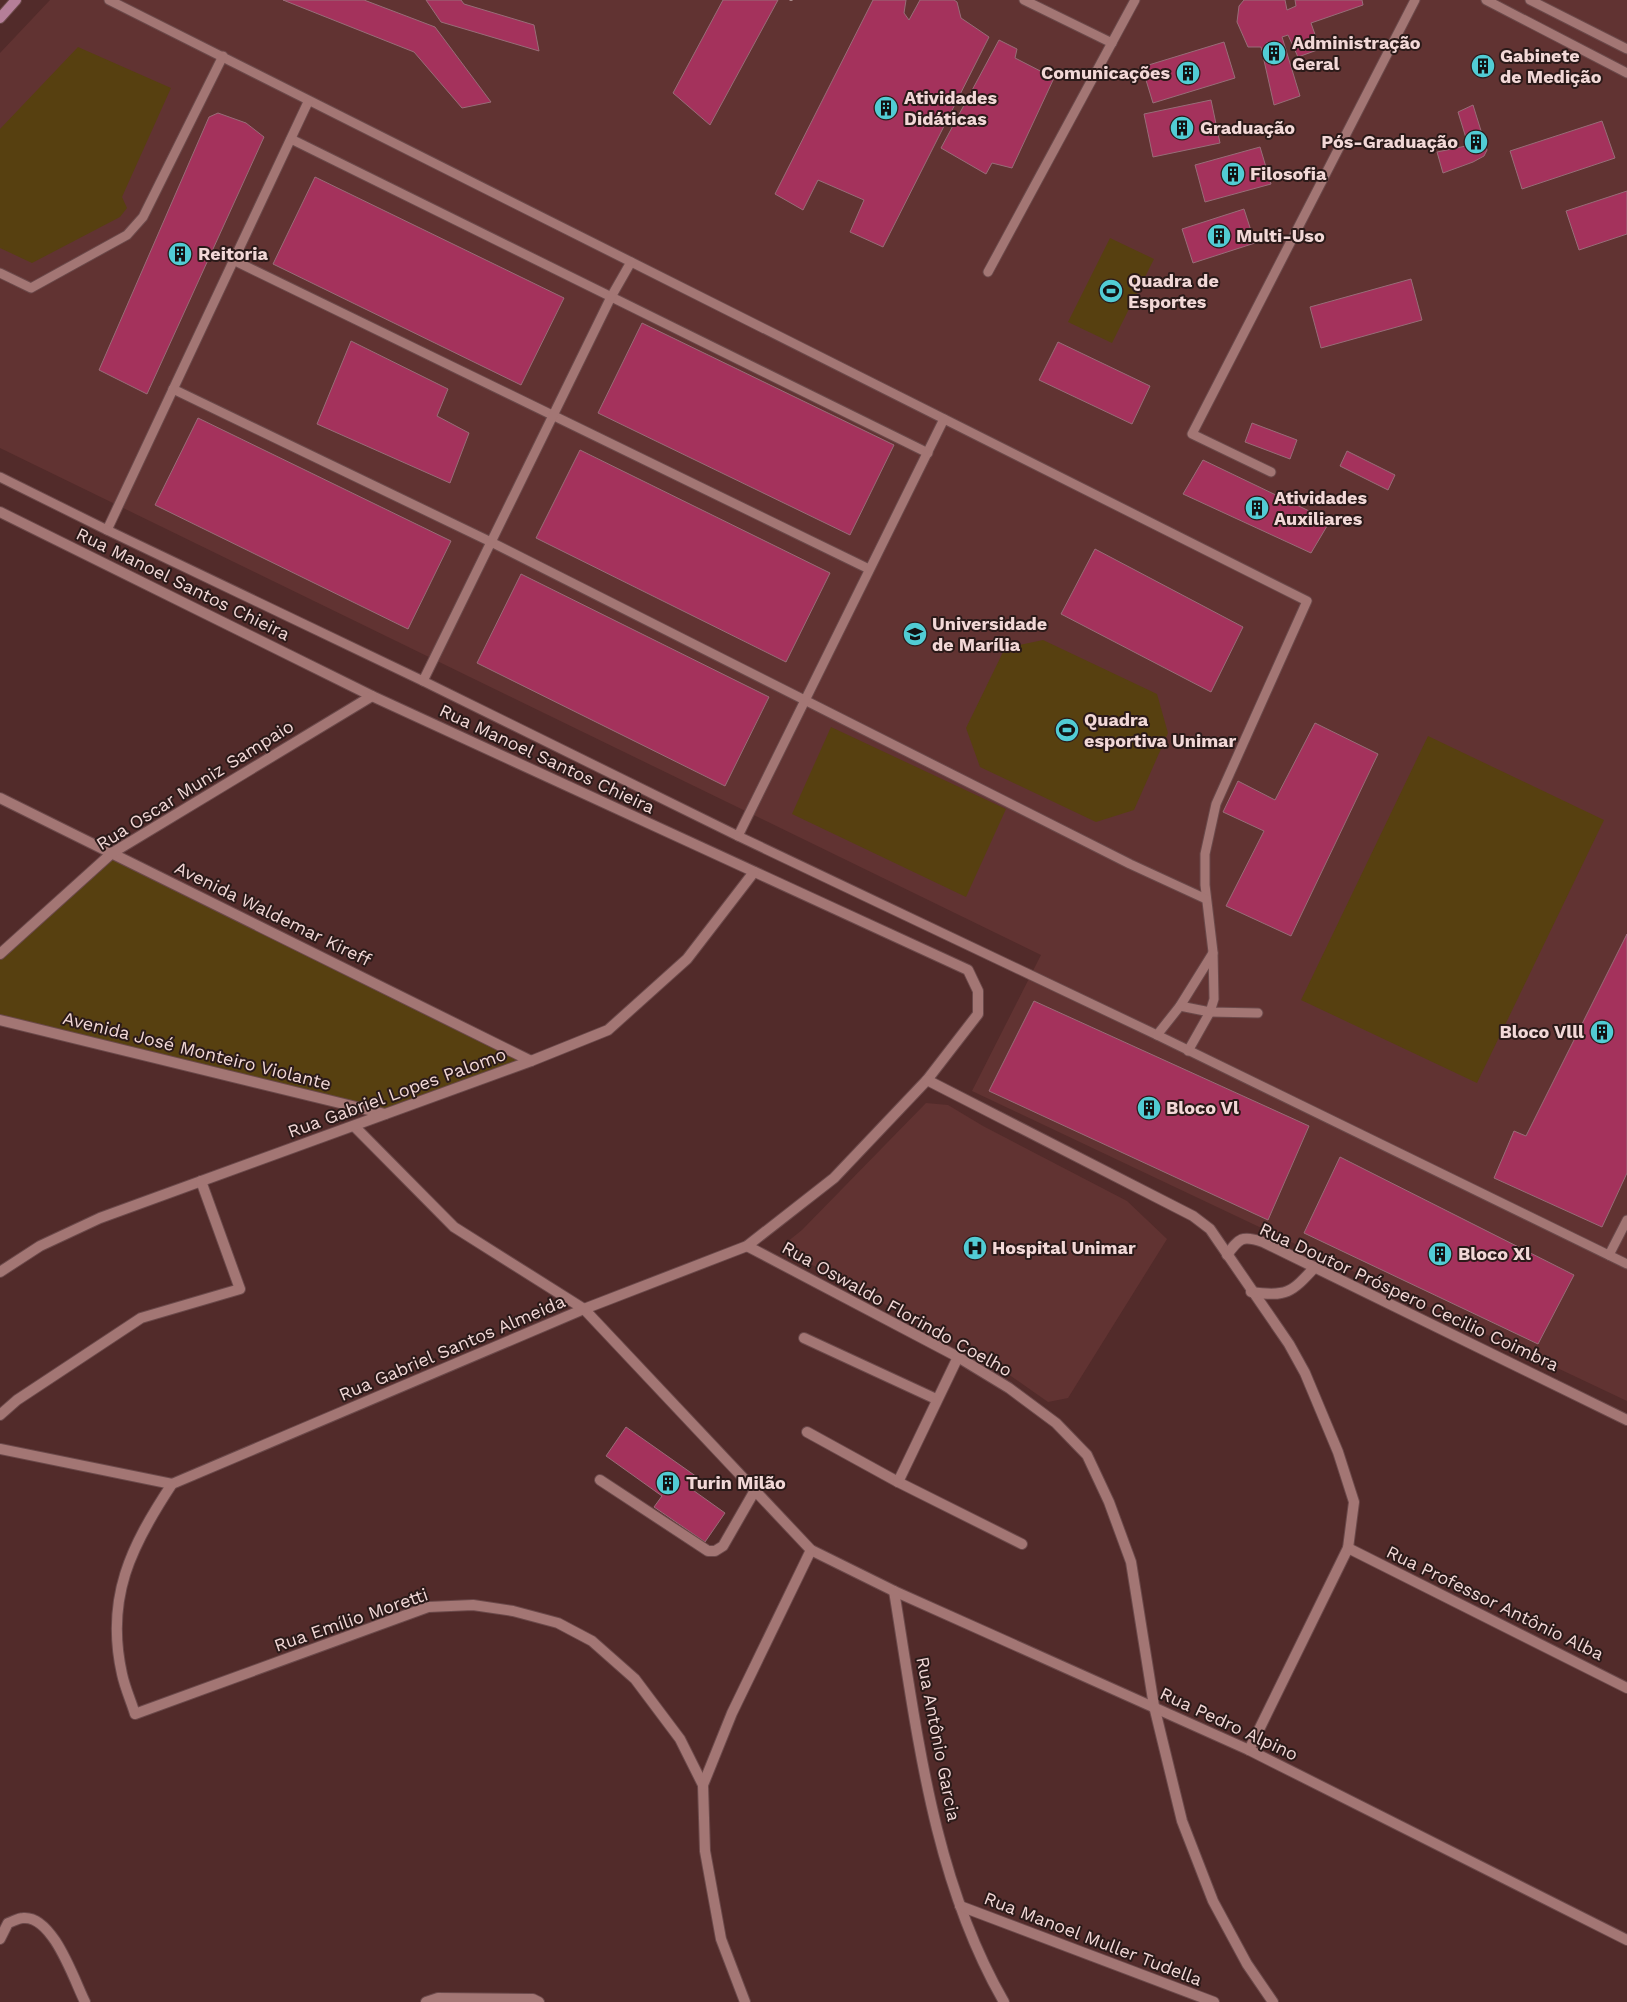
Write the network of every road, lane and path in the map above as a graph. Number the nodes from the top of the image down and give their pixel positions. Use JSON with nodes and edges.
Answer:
{"nodes":[{"id":1,"x":16,"y":0,"type":"edge"},
{"id":2,"x":109,"y":0,"type":"edge"},
{"id":3,"x":1024,"y":0,"type":"edge"},
{"id":4,"x":1135,"y":0,"type":"edge"},
{"id":5,"x":1415,"y":0,"type":"edge"},
{"id":6,"x":1486,"y":0,"type":"edge"},
{"id":7,"x":1530,"y":0,"type":"edge"},
{"id":8,"x":0,"y":18,"type":"edge"},
{"id":9,"x":1112,"y":43,"type":"junction"},
{"id":10,"x":1627,"y":49,"type":"edge"},
{"id":11,"x":223,"y":56,"type":"junction"},
{"id":12,"x":1627,"y":73,"type":"edge"},
{"id":13,"x":308,"y":102,"type":"junction"},
{"id":14,"x":291,"y":139,"type":"junction"},
{"id":15,"x":233,"y":260,"type":"junction"},
{"id":16,"x":631,"y":262,"type":"junction"},
{"id":17,"x":988,"y":272,"type":"dead end"},
{"id":18,"x":0,"y":273,"type":"edge"},
{"id":19,"x":611,"y":297,"type":"junction"},
{"id":20,"x":173,"y":389,"type":"junction"},
{"id":21,"x":554,"y":415,"type":"junction"},
{"id":22,"x":944,"y":419,"type":"junction"},
{"id":23,"x":928,"y":453,"type":"junction"},
{"id":24,"x":1271,"y":472,"type":"dead end"},
{"id":25,"x":0,"y":477,"type":"edge"},
{"id":26,"x":0,"y":512,"type":"edge"},
{"id":27,"x":107,"y":530,"type":"junction"},
{"id":28,"x":491,"y":542,"type":"junction"},
{"id":29,"x":870,"y":569,"type":"junction"},
{"id":30,"x":423,"y":681,"type":"junction"},
{"id":31,"x":372,"y":696,"type":"junction"},
{"id":32,"x":805,"y":699,"type":"junction"},
{"id":33,"x":0,"y":798,"type":"edge"},
{"id":34,"x":738,"y":836,"type":"junction"},
{"id":35,"x":112,"y":852,"type":"junction"},
{"id":36,"x":754,"y":872,"type":"junction"},
{"id":37,"x":1206,"y":899,"type":"junction"},
{"id":38,"x":1214,"y":952,"type":"junction"},
{"id":39,"x":0,"y":954,"type":"edge"},
{"id":40,"x":1180,"y":1006,"type":"junction"},
{"id":41,"x":1210,"y":1012,"type":"junction"},
{"id":42,"x":1258,"y":1013,"type":"dead end"},
{"id":43,"x":0,"y":1020,"type":"edge"},
{"id":44,"x":1157,"y":1035,"type":"junction"},
{"id":45,"x":1188,"y":1051,"type":"junction"},
{"id":46,"x":531,"y":1061,"type":"junction"},
{"id":47,"x":927,"y":1080,"type":"junction"},
{"id":48,"x":386,"y":1114,"type":"junction"},
{"id":49,"x":354,"y":1126,"type":"junction"},
{"id":50,"x":201,"y":1181,"type":"junction"},
{"id":51,"x":1627,"y":1220,"type":"edge"},
{"id":52,"x":747,"y":1246,"type":"junction"},
{"id":53,"x":1227,"y":1255,"type":"junction"},
{"id":54,"x":1609,"y":1255,"type":"junction"},
{"id":55,"x":1627,"y":1264,"type":"edge"},
{"id":56,"x":1315,"y":1267,"type":"junction"},
{"id":57,"x":0,"y":1272,"type":"edge"},
{"id":58,"x":1251,"y":1292,"type":"junction"},
{"id":59,"x":584,"y":1309,"type":"junction"},
{"id":60,"x":804,"y":1338,"type":"dead end"},
{"id":61,"x":958,"y":1357,"type":"junction"},
{"id":62,"x":936,"y":1400,"type":"junction"},
{"id":63,"x":0,"y":1416,"type":"edge"},
{"id":64,"x":1627,"y":1420,"type":"edge"},
{"id":65,"x":807,"y":1432,"type":"dead end"},
{"id":66,"x":0,"y":1449,"type":"edge"},
{"id":67,"x":600,"y":1480,"type":"dead end"},
{"id":68,"x":898,"y":1482,"type":"junction"},
{"id":69,"x":172,"y":1484,"type":"junction"},
{"id":70,"x":754,"y":1492,"type":"junction"},
{"id":71,"x":1022,"y":1544,"type":"dead end"},
{"id":72,"x":1348,"y":1548,"type":"junction"},
{"id":73,"x":811,"y":1550,"type":"junction"},
{"id":74,"x":894,"y":1591,"type":"junction"},
{"id":75,"x":1627,"y":1688,"type":"edge"},
{"id":76,"x":1154,"y":1706,"type":"junction"},
{"id":77,"x":1249,"y":1750,"type":"junction"},
{"id":78,"x":703,"y":1785,"type":"junction"},
{"id":79,"x":960,"y":1906,"type":"junction"},
{"id":80,"x":0,"y":1938,"type":"edge"},
{"id":81,"x":1627,"y":1940,"type":"edge"},
{"id":82,"x":85,"y":2002,"type":"edge"},
{"id":83,"x":426,"y":2002,"type":"edge"},
{"id":84,"x":539,"y":2002,"type":"edge"},
{"id":85,"x":745,"y":2002,"type":"edge"},
{"id":86,"x":1004,"y":2002,"type":"edge"},
{"id":87,"x":1214,"y":2002,"type":"edge"},
{"id":88,"x":1274,"y":2002,"type":"edge"}],
"edges":[{"from":1,"to":8,"type":"main road"},
{"from":2,"to":11,"type":"lane"},
{"from":3,"to":9,"type":"lane"},
{"from":4,"to":9,"type":"lane"},
{"from":5,"to":24,"type":"lane"},
{"from":6,"to":12,"type":"lane"},
{"from":7,"to":10,"type":"lane"},
{"from":9,"to":17,"type":"lane"},
{"from":11,"to":13,"type":"lane"},
{"from":11,"to":18,"type":"lane"},
{"from":13,"to":14,"type":"lane"},
{"from":13,"to":16,"type":"lane"},
{"from":14,"to":15,"type":"lane"},
{"from":14,"to":19,"type":"lane"},
{"from":15,"to":20,"type":"lane"},
{"from":15,"to":21,"type":"lane"},
{"from":16,"to":19,"type":"lane"},
{"from":16,"to":22,"type":"lane"},
{"from":19,"to":21,"type":"lane"},
{"from":19,"to":23,"type":"lane"},
{"from":20,"to":27,"type":"lane"},
{"from":20,"to":28,"type":"lane"},
{"from":21,"to":28,"type":"lane"},
{"from":21,"to":29,"type":"lane"},
{"from":22,"to":23,"type":"lane"},
{"from":22,"to":37,"type":"lane"},
{"from":23,"to":29,"type":"lane"},
{"from":25,"to":27,"type":"lane"},
{"from":26,"to":31,"type":"street","name":"Rua Manoel Santos Chieira"},
{"from":27,"to":30,"type":"lane"},
{"from":28,"to":30,"type":"lane"},
{"from":28,"to":32,"type":"lane"},
{"from":29,"to":32,"type":"lane"},
{"from":30,"to":34,"type":"lane"},
{"from":31,"to":35,"type":"street","name":"Rua Oscar Muniz Sampaio"},
{"from":31,"to":36,"type":"street","name":"Rua Manoel Santos Chieira"},
{"from":32,"to":34,"type":"lane"},
{"from":32,"to":37,"type":"lane"},
{"from":33,"to":35,"type":"street","name":"Avenida Waldemar Kireff"},
{"from":34,"to":44,"type":"lane"},
{"from":35,"to":39,"type":"street","name":"Rua Oscar Muniz Sampaio"},
{"from":35,"to":46,"type":"street","name":"Avenida Waldemar Kireff"},
{"from":36,"to":46,"type":"street","name":"Rua Gabriel Lopes Palomo"},
{"from":36,"to":47,"type":"street","name":"Rua Manoel Santos Chieira"},
{"from":37,"to":38,"type":"lane"},
{"from":38,"to":40,"type":"lane"},
{"from":38,"to":41,"type":"lane"},
{"from":40,"to":41,"type":"lane"},
{"from":40,"to":44,"type":"lane"},
{"from":41,"to":42,"type":"lane"},
{"from":41,"to":45,"type":"lane"},
{"from":43,"to":48,"type":"street","name":"Avenida José Monteiro Violante"},
{"from":44,"to":45,"type":"lane"},
{"from":45,"to":54,"type":"lane"},
{"from":46,"to":48,"type":"street","name":"Rua Gabriel Lopes Palomo"},
{"from":47,"to":52,"type":"street","name":"Rua Gabriel Santos Almeida"},
{"from":47,"to":53,"type":"street"},
{"from":48,"to":49,"type":"street","name":"Rua Gabriel Lopes Palomo"},
{"from":49,"to":50,"type":"street","name":"Rua Gabriel Lopes Palomo"},
{"from":49,"to":59,"type":"street"},
{"from":50,"to":57,"type":"street","name":"Rua Gabriel Lopes Palomo"},
{"from":50,"to":63,"type":"street"},
{"from":51,"to":54,"type":"lane"},
{"from":52,"to":59,"type":"street","name":"Rua Gabriel Santos Almeida"},
{"from":52,"to":61,"type":"street","name":"Rua Oswaldo Florindo Coelho"},
{"from":53,"to":56,"type":"street","name":"Rua Doutor Próspero Cecilio Coimbra"},
{"from":53,"to":58,"type":"street"},
{"from":54,"to":55,"type":"lane"},
{"from":56,"to":58,"type":"street"},
{"from":56,"to":64,"type":"street","name":"Rua Doutor Próspero Cecilio Coimbra"},
{"from":58,"to":72,"type":"street"},
{"from":59,"to":69,"type":"street","name":"Rua Gabriel Santos Almeida"},
{"from":59,"to":70,"type":"street"},
{"from":60,"to":62,"type":"street"},
{"from":61,"to":62,"type":"street"},
{"from":61,"to":76,"type":"street","name":"Rua Oswaldo Florindo Coelho"},
{"from":62,"to":68,"type":"street"},
{"from":65,"to":68,"type":"street"},
{"from":66,"to":69,"type":"street"},
{"from":67,"to":70,"type":"street"},
{"from":68,"to":71,"type":"street"},
{"from":69,"to":78,"type":"street","name":"Rua Emílio Moretti"},
{"from":70,"to":73,"type":"street"},
{"from":72,"to":75,"type":"street","name":"Rua Professor Antônio Alba"},
{"from":72,"to":77,"type":"street"},
{"from":73,"to":74,"type":"street","name":"Rua Pedro Alpino"},
{"from":73,"to":78,"type":"street"},
{"from":74,"to":76,"type":"street","name":"Rua Pedro Alpino"},
{"from":74,"to":79,"type":"street","name":"Rua Antônio Garcia"},
{"from":76,"to":77,"type":"street","name":"Rua Pedro Alpino"},
{"from":76,"to":88,"type":"street","name":"Rua Oswaldo Florindo Coelho"},
{"from":77,"to":81,"type":"street","name":"Rua Pedro Alpino"},
{"from":78,"to":85,"type":"street","name":"Rua Emílio Moretti"},
{"from":79,"to":86,"type":"street","name":"Rua Antônio Garcia"},
{"from":79,"to":87,"type":"street","name":"Rua Manoel Muller Tudella"},
{"from":80,"to":82,"type":"street"},
{"from":83,"to":84,"type":"street"}]}
